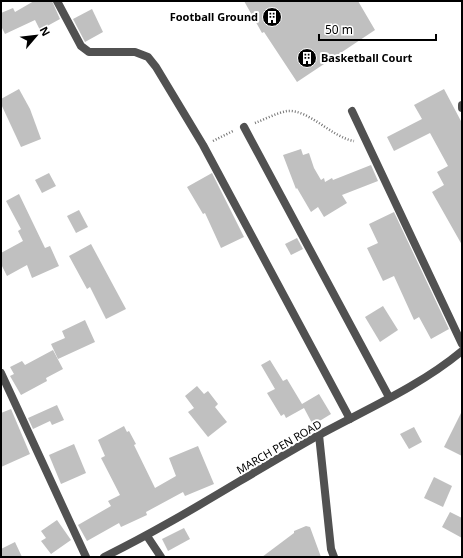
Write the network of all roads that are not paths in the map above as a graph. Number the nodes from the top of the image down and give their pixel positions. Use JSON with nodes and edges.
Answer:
{"nodes":[{"id":1,"x":57,"y":1,"type":"edge"},
{"id":2,"x":462,"y":105,"type":"edge"},
{"id":3,"x":462,"y":108,"type":"edge"},
{"id":4,"x":352,"y":111,"type":"dead end"},
{"id":5,"x":244,"y":127,"type":"road end"},
{"id":6,"x":462,"y":344,"type":"edge"},
{"id":7,"x":462,"y":351,"type":"edge"},
{"id":8,"x":1,"y":373,"type":"edge"},
{"id":9,"x":389,"y":397,"type":"junction"},
{"id":10,"x":350,"y":419,"type":"junction"},
{"id":11,"x":319,"y":435,"type":"junction"},
{"id":12,"x":147,"y":536,"type":"junction"},
{"id":13,"x":86,"y":557,"type":"edge"},
{"id":14,"x":104,"y":557,"type":"edge"},
{"id":15,"x":161,"y":557,"type":"edge"},
{"id":16,"x":334,"y":557,"type":"edge"}],
"edges":[{"from":1,"to":10,"type":"street"},
{"from":2,"to":3,"type":"street"},
{"from":4,"to":6,"type":"street"},
{"from":5,"to":9,"type":"street"},
{"from":7,"to":9,"type":"street","name":"MARCH PEN ROAD"},
{"from":8,"to":13,"type":"street"},
{"from":9,"to":10,"type":"street","name":"MARCH PEN ROAD"},
{"from":10,"to":11,"type":"street","name":"MARCH PEN ROAD"},
{"from":11,"to":12,"type":"street","name":"MARCH PEN ROAD"},
{"from":11,"to":16,"type":"street"},
{"from":12,"to":14,"type":"street","name":"MARCH PEN ROAD"},
{"from":12,"to":15,"type":"street"}]}
